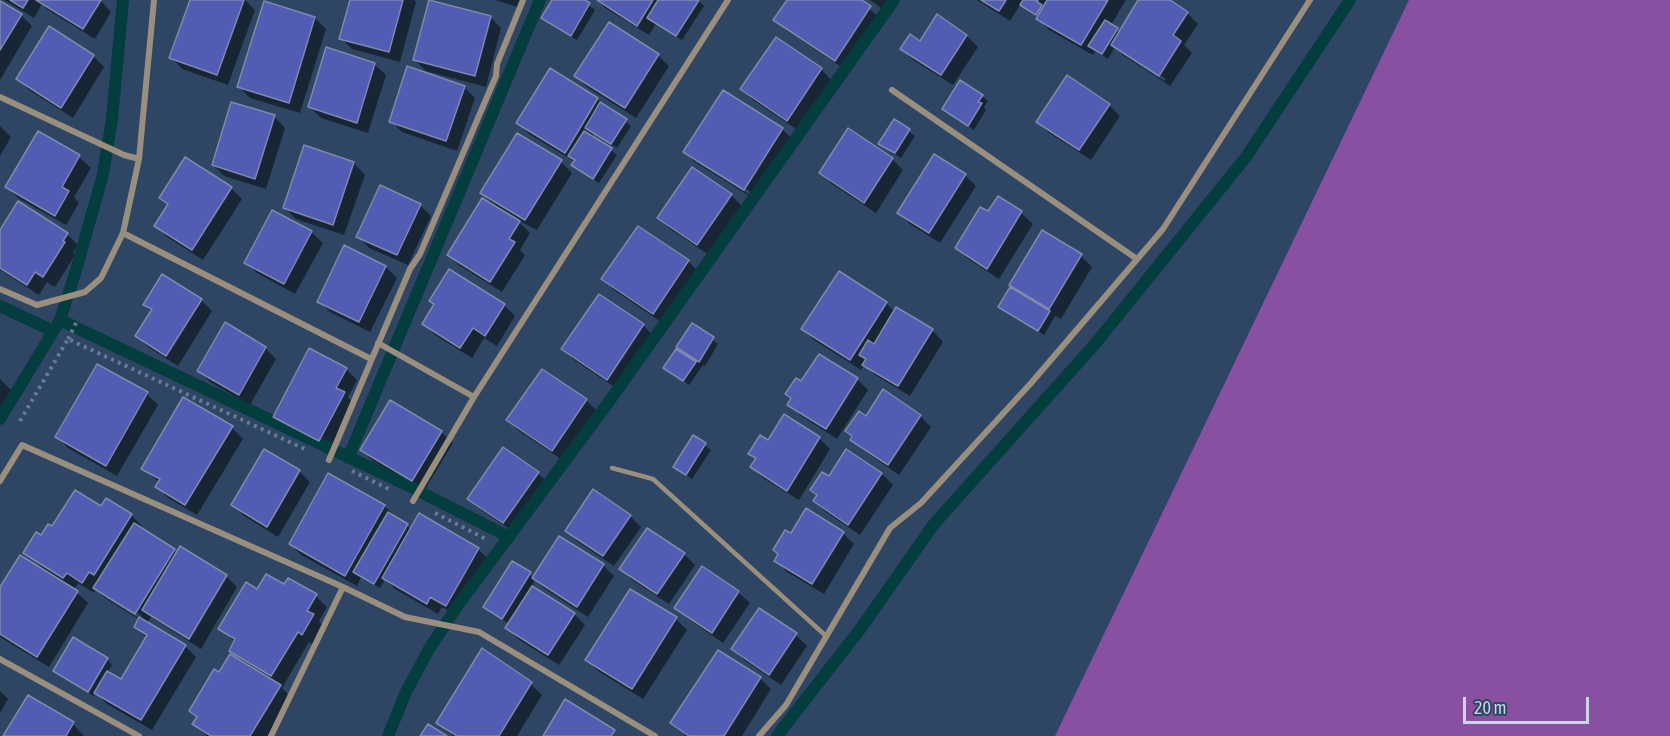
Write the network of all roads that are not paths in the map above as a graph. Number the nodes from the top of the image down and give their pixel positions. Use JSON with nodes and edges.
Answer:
{"nodes":[{"id":1,"x":154,"y":0,"type":"edge"},
{"id":2,"x":523,"y":0,"type":"edge"},
{"id":3,"x":728,"y":0,"type":"edge"},
{"id":4,"x":1310,"y":0,"type":"edge"},
{"id":5,"x":892,"y":90,"type":"dead end"},
{"id":6,"x":0,"y":97,"type":"edge"},
{"id":7,"x":139,"y":159,"type":"junction"},
{"id":8,"x":123,"y":233,"type":"junction"},
{"id":9,"x":1137,"y":259,"type":"junction"},
{"id":10,"x":0,"y":289,"type":"edge"},
{"id":11,"x":378,"y":344,"type":"junction"},
{"id":12,"x":371,"y":359,"type":"junction"},
{"id":13,"x":474,"y":397,"type":"junction"},
{"id":14,"x":330,"y":457,"type":"road end"},
{"id":15,"x":612,"y":468,"type":"dead end"},
{"id":16,"x":0,"y":481,"type":"edge"},
{"id":17,"x":414,"y":498,"type":"road end"},
{"id":18,"x":343,"y":587,"type":"junction"},
{"id":19,"x":826,"y":636,"type":"junction"},
{"id":20,"x":0,"y":659,"type":"edge"},
{"id":21,"x":139,"y":736,"type":"edge"},
{"id":22,"x":271,"y":736,"type":"edge"},
{"id":23,"x":655,"y":736,"type":"edge"},
{"id":24,"x":759,"y":736,"type":"edge"}],
"edges":[{"from":1,"to":7,"type":"street"},
{"from":2,"to":11,"type":"street"},
{"from":3,"to":13,"type":"street"},
{"from":4,"to":9,"type":"street"},
{"from":5,"to":9,"type":"street"},
{"from":6,"to":7,"type":"street"},
{"from":7,"to":8,"type":"street"},
{"from":8,"to":10,"type":"street"},
{"from":8,"to":12,"type":"street"},
{"from":9,"to":19,"type":"street"},
{"from":11,"to":12,"type":"street"},
{"from":11,"to":13,"type":"street"},
{"from":12,"to":14,"type":"street"},
{"from":13,"to":17,"type":"street"},
{"from":15,"to":19,"type":"lane"},
{"from":16,"to":18,"type":"street"},
{"from":18,"to":22,"type":"street"},
{"from":18,"to":23,"type":"street"},
{"from":19,"to":24,"type":"street"},
{"from":20,"to":21,"type":"street"}]}
